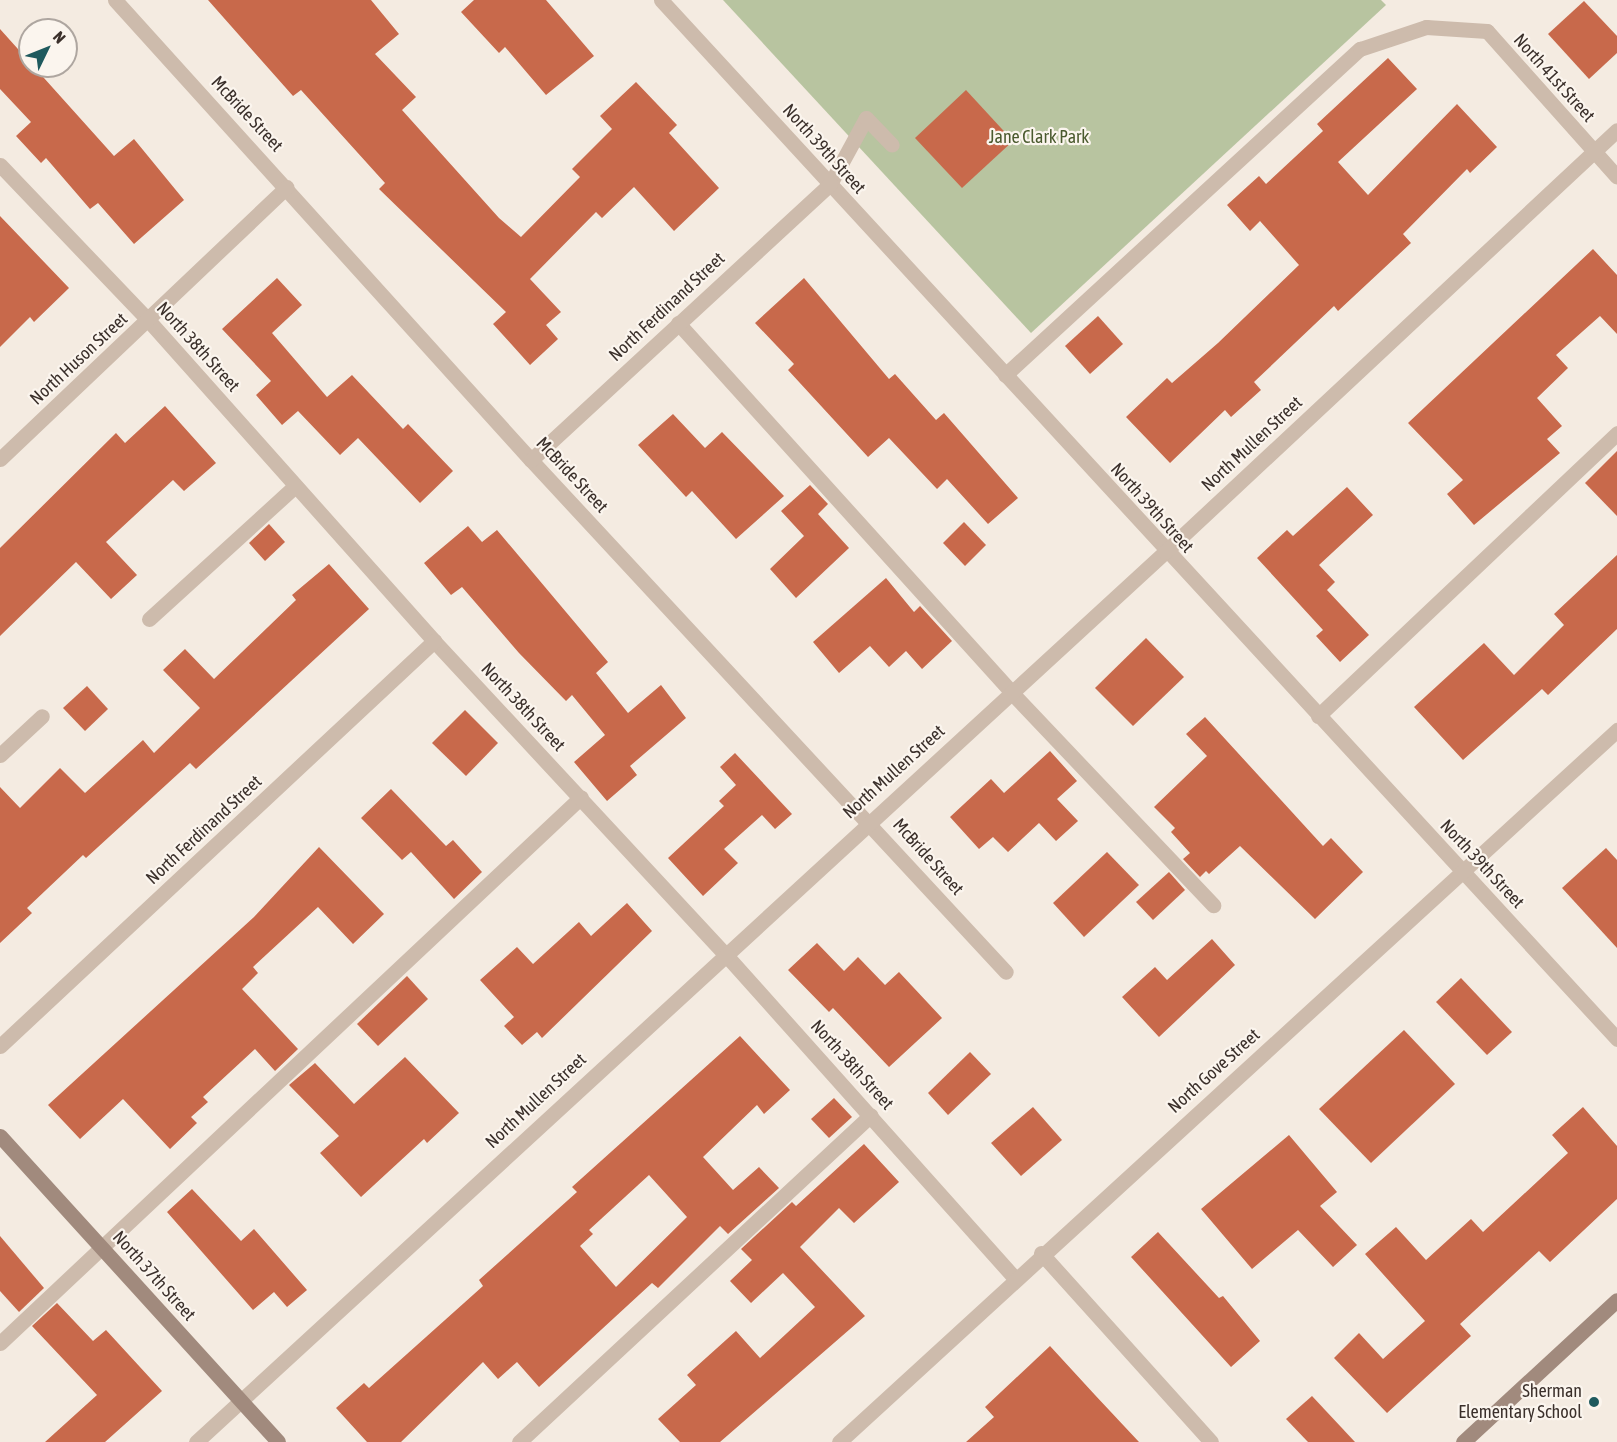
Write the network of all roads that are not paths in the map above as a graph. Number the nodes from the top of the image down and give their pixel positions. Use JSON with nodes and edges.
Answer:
{"nodes":[{"id":1,"x":115,"y":0,"type":"edge"},
{"id":2,"x":661,"y":0,"type":"edge"},
{"id":3,"x":1617,"y":130,"type":"edge"},
{"id":4,"x":892,"y":145,"type":"dead end"},
{"id":5,"x":1594,"y":152,"type":"junction"},
{"id":6,"x":0,"y":165,"type":"edge"},
{"id":7,"x":1617,"y":177,"type":"edge"},
{"id":8,"x":830,"y":184,"type":"junction"},
{"id":9,"x":287,"y":187,"type":"junction"},
{"id":10,"x":149,"y":321,"type":"junction"},
{"id":11,"x":678,"y":323,"type":"junction"},
{"id":12,"x":1005,"y":375,"type":"junction"},
{"id":13,"x":1617,"y":433,"type":"edge"},
{"id":14,"x":0,"y":459,"type":"edge"},
{"id":15,"x":531,"y":460,"type":"junction"},
{"id":16,"x":295,"y":486,"type":"junction"},
{"id":17,"x":1165,"y":552,"type":"junction"},
{"id":18,"x":149,"y":619,"type":"dead end"},
{"id":19,"x":434,"y":641,"type":"junction"},
{"id":20,"x":1011,"y":692,"type":"junction"},
{"id":21,"x":42,"y":716,"type":"dead end"},
{"id":22,"x":1318,"y":716,"type":"junction"},
{"id":23,"x":1617,"y":730,"type":"edge"},
{"id":24,"x":0,"y":755,"type":"edge"},
{"id":25,"x":581,"y":797,"type":"junction"},
{"id":26,"x":869,"y":822,"type":"junction"},
{"id":27,"x":1464,"y":874,"type":"junction"},
{"id":28,"x":1213,"y":905,"type":"dead end"},
{"id":29,"x":724,"y":954,"type":"junction"},
{"id":30,"x":1006,"y":972,"type":"dead end"},
{"id":31,"x":1617,"y":1039,"type":"edge"},
{"id":32,"x":0,"y":1046,"type":"edge"},
{"id":33,"x":871,"y":1115,"type":"junction"},
{"id":34,"x":0,"y":1136,"type":"edge"},
{"id":35,"x":103,"y":1248,"type":"junction"},
{"id":36,"x":1041,"y":1253,"type":"junction"},
{"id":37,"x":1015,"y":1278,"type":"junction"},
{"id":38,"x":1617,"y":1300,"type":"edge"},
{"id":39,"x":0,"y":1343,"type":"edge"},
{"id":40,"x":240,"y":1401,"type":"junction"},
{"id":41,"x":196,"y":1442,"type":"edge"},
{"id":42,"x":278,"y":1442,"type":"edge"},
{"id":43,"x":519,"y":1442,"type":"edge"},
{"id":44,"x":838,"y":1442,"type":"edge"},
{"id":45,"x":1211,"y":1442,"type":"edge"},
{"id":46,"x":1463,"y":1442,"type":"edge"}],
"edges":[{"from":1,"to":9,"type":"street","name":"McBride Street"},
{"from":2,"to":8,"type":"street","name":"North 39th Street"},
{"from":3,"to":5,"type":"street","name":"North Mullen Street"},
{"from":4,"to":8,"type":"street","name":"North Ferdinand Street"},
{"from":5,"to":7,"type":"street","name":"North 41st Street"},
{"from":5,"to":12,"type":"street","name":"North 41st Street"},
{"from":5,"to":17,"type":"street","name":"North Mullen Street"},
{"from":6,"to":10,"type":"street","name":"North 38th Street"},
{"from":8,"to":11,"type":"street","name":"North Ferdinand Street"},
{"from":8,"to":12,"type":"street","name":"North 39th Street"},
{"from":9,"to":10,"type":"street","name":"North Huson Street"},
{"from":9,"to":15,"type":"street","name":"McBride Street"},
{"from":10,"to":14,"type":"street","name":"North Huson Street"},
{"from":10,"to":16,"type":"street","name":"North 38th Street"},
{"from":11,"to":15,"type":"street","name":"North Ferdinand Street"},
{"from":11,"to":20,"type":"street"},
{"from":12,"to":17,"type":"street","name":"North 39th Street"},
{"from":13,"to":22,"type":"street"},
{"from":15,"to":26,"type":"street","name":"McBride Street"},
{"from":16,"to":18,"type":"street"},
{"from":16,"to":19,"type":"street","name":"North 38th Street"},
{"from":17,"to":20,"type":"street","name":"North Mullen Street"},
{"from":17,"to":22,"type":"street","name":"North 39th Street"},
{"from":19,"to":25,"type":"street","name":"North 38th Street"},
{"from":19,"to":32,"type":"street","name":"North Ferdinand Street"},
{"from":20,"to":26,"type":"street","name":"North Mullen Street"},
{"from":20,"to":28,"type":"street"},
{"from":21,"to":24,"type":"street"},
{"from":22,"to":27,"type":"street","name":"North 39th Street"},
{"from":23,"to":27,"type":"street","name":"North Gove Street"},
{"from":25,"to":29,"type":"street","name":"North 38th Street"},
{"from":25,"to":35,"type":"street"},
{"from":26,"to":29,"type":"street","name":"North Mullen Street"},
{"from":26,"to":30,"type":"street","name":"McBride Street"},
{"from":27,"to":31,"type":"street","name":"North 39th Street"},
{"from":27,"to":36,"type":"street","name":"North Gove Street"},
{"from":29,"to":33,"type":"street","name":"North 38th Street"},
{"from":29,"to":40,"type":"street","name":"North Mullen Street"},
{"from":33,"to":37,"type":"street","name":"North 38th Street"},
{"from":33,"to":43,"type":"street"},
{"from":34,"to":35,"type":"street","name":"North 37th Street"},
{"from":35,"to":39,"type":"street"},
{"from":35,"to":40,"type":"street","name":"North 37th Street"},
{"from":36,"to":37,"type":"street","name":"North Gove Street"},
{"from":36,"to":45,"type":"street"},
{"from":37,"to":44,"type":"street","name":"North Gove Street"},
{"from":38,"to":46,"type":"street"},
{"from":40,"to":41,"type":"street","name":"North Mullen Street"},
{"from":40,"to":42,"type":"street","name":"North 37th Street"}]}
